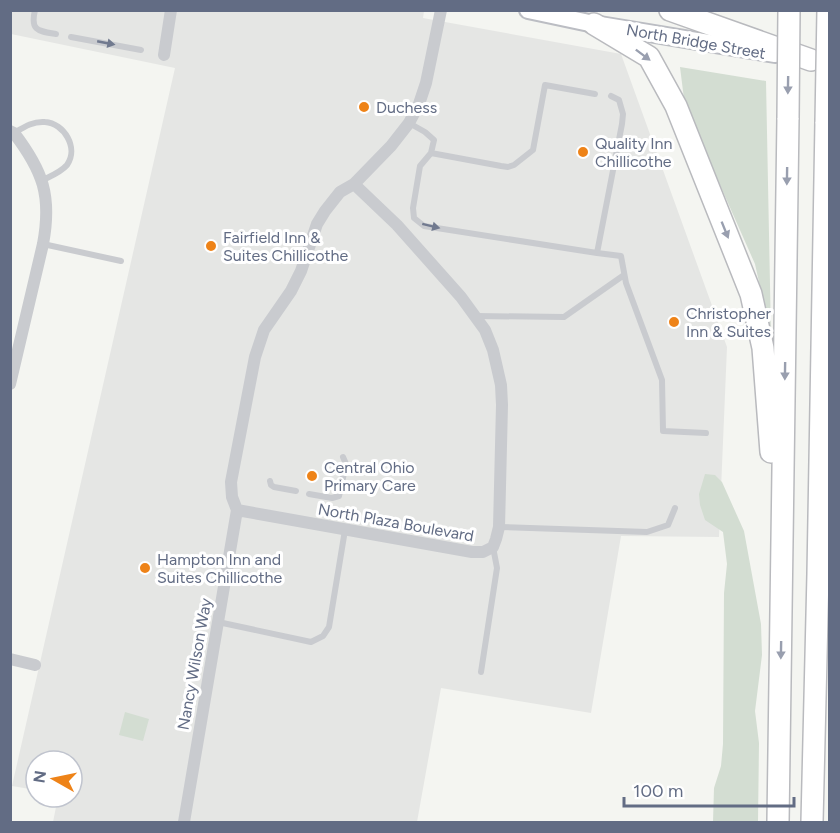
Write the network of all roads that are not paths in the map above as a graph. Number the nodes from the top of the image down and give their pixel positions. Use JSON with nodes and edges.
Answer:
{"nodes":[{"id":1,"x":35,"y":10,"type":"edge"},
{"id":2,"x":171,"y":10,"type":"edge"},
{"id":3,"x":441,"y":10,"type":"edge"},
{"id":4,"x":528,"y":10,"type":"edge"},
{"id":5,"x":670,"y":10,"type":"edge"},
{"id":6,"x":789,"y":10,"type":"edge"},
{"id":7,"x":828,"y":10,"type":"edge"},
{"id":8,"x":594,"y":24,"type":"junction"},
{"id":9,"x":56,"y":34,"type":"dead end"},
{"id":10,"x":71,"y":37,"type":"dead end"},
{"id":11,"x":141,"y":50,"type":"dead end"},
{"id":12,"x":164,"y":55,"type":"dead end"},
{"id":13,"x":820,"y":61,"type":"edge"},
{"id":14,"x":595,"y":93,"type":"dead end"},
{"id":15,"x":611,"y":96,"type":"dead end"},
{"id":16,"x":409,"y":123,"type":"junction"},
{"id":17,"x":12,"y":132,"type":"edge"},
{"id":18,"x":431,"y":153,"type":"junction"},
{"id":19,"x":43,"y":180,"type":"junction"},
{"id":20,"x":354,"y":184,"type":"junction"},
{"id":21,"x":414,"y":218,"type":"junction"},
{"id":22,"x":397,"y":225,"type":"junction"},
{"id":23,"x":43,"y":244,"type":"junction"},
{"id":24,"x":597,"y":253,"type":"junction"},
{"id":25,"x":121,"y":261,"type":"dead end"},
{"id":26,"x":624,"y":275,"type":"junction"},
{"id":27,"x":475,"y":316,"type":"junction"},
{"id":28,"x":10,"y":384,"type":"edge"},
{"id":29,"x":706,"y":433,"type":"dead end"},
{"id":30,"x":343,"y":457,"type":"dead end"},
{"id":31,"x":830,"y":476,"type":"edge"},
{"id":32,"x":270,"y":481,"type":"dead end"},
{"id":33,"x":296,"y":491,"type":"dead end"},
{"id":34,"x":309,"y":494,"type":"dead end"},
{"id":35,"x":675,"y":507,"type":"dead end"},
{"id":36,"x":237,"y":510,"type":"junction"},
{"id":37,"x":499,"y":527,"type":"junction"},
{"id":38,"x":345,"y":530,"type":"junction"},
{"id":39,"x":493,"y":547,"type":"junction"},
{"id":40,"x":818,"y":574,"type":"junction"},
{"id":41,"x":782,"y":606,"type":"junction"},
{"id":42,"x":218,"y":622,"type":"junction"},
{"id":43,"x":10,"y":659,"type":"edge"},
{"id":44,"x":35,"y":664,"type":"dead end"},
{"id":45,"x":481,"y":672,"type":"dead end"},
{"id":46,"x":184,"y":822,"type":"edge"},
{"id":47,"x":778,"y":822,"type":"edge"},
{"id":48,"x":812,"y":822,"type":"edge"}],
"edges":[{"from":1,"to":9,"type":"lane"},
{"from":2,"to":12,"type":"street"},
{"from":3,"to":16,"type":"street"},
{"from":4,"to":8,"type":"main road","name":"North Bridge Street"},
{"from":5,"to":13,"type":"highway"},
{"from":6,"to":41,"type":"highway","one_way":true,"bridge":true},
{"from":7,"to":40,"type":"highway","bridge":true},
{"from":8,"to":13,"type":"main road","name":"North Bridge Street"},
{"from":8,"to":41,"type":"highway","one_way":true},
{"from":10,"to":11,"type":"lane","one_way":true},
{"from":14,"to":18,"type":"lane"},
{"from":15,"to":24,"type":"lane"},
{"from":16,"to":18,"type":"lane"},
{"from":16,"to":20,"type":"street"},
{"from":17,"to":19,"type":"street"},
{"from":17,"to":19,"type":"lane"},
{"from":18,"to":21,"type":"lane"},
{"from":19,"to":23,"type":"street"},
{"from":20,"to":22,"type":"street","name":"North Plaza Boulevard"},
{"from":20,"to":36,"type":"street"},
{"from":21,"to":22,"type":"lane"},
{"from":21,"to":24,"type":"lane","one_way":true},
{"from":22,"to":27,"type":"street","name":"North Plaza Boulevard"},
{"from":23,"to":25,"type":"lane"},
{"from":23,"to":28,"type":"street"},
{"from":24,"to":26,"type":"lane"},
{"from":26,"to":27,"type":"lane"},
{"from":26,"to":29,"type":"lane"},
{"from":27,"to":37,"type":"street","name":"North Plaza Boulevard"},
{"from":30,"to":34,"type":"lane"},
{"from":31,"to":40,"type":"highway"},
{"from":32,"to":33,"type":"lane"},
{"from":35,"to":37,"type":"lane"},
{"from":36,"to":38,"type":"street","name":"North Plaza Boulevard"},
{"from":36,"to":42,"type":"street","name":"Nancy Wilson Way"},
{"from":37,"to":39,"type":"street","name":"North Plaza Boulevard"},
{"from":38,"to":39,"type":"street","name":"North Plaza Boulevard"},
{"from":38,"to":42,"type":"lane"},
{"from":39,"to":45,"type":"lane"},
{"from":40,"to":48,"type":"highway"},
{"from":41,"to":47,"type":"highway","one_way":true},
{"from":42,"to":46,"type":"street","name":"Nancy Wilson Way"},
{"from":43,"to":44,"type":"street"}]}
